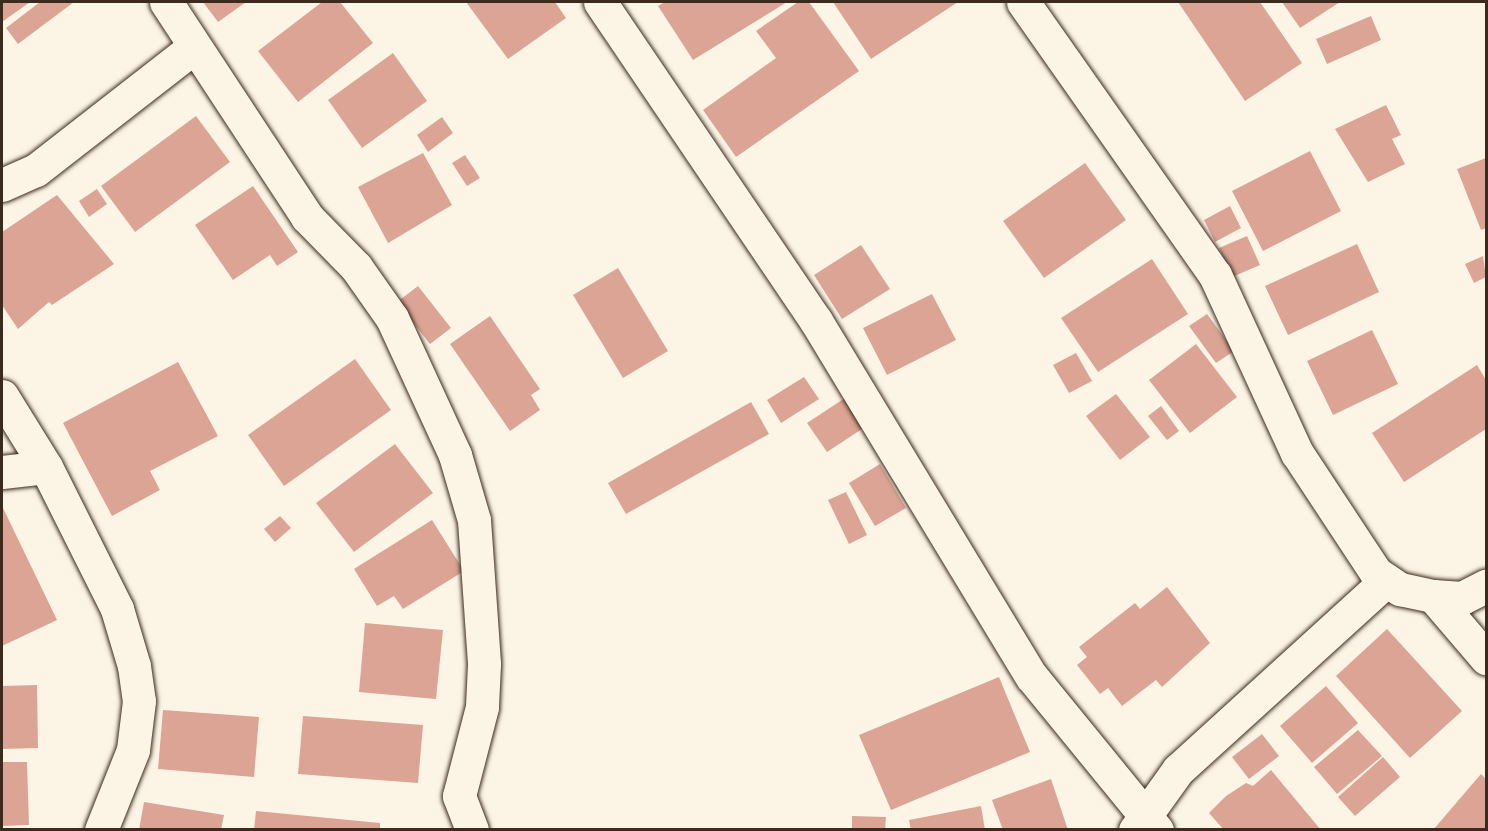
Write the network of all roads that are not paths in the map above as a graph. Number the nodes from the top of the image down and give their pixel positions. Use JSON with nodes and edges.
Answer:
{"nodes":[{"id":1,"x":166,"y":2,"type":"edge"},
{"id":2,"x":600,"y":2,"type":"edge"},
{"id":3,"x":1034,"y":5,"type":"edge"},
{"id":4,"x":194,"y":47,"type":"junction"},
{"id":5,"x":2,"y":185,"type":"edge"},
{"id":6,"x":2,"y":396,"type":"edge"},
{"id":7,"x":46,"y":466,"type":"junction"},
{"id":8,"x":2,"y":472,"type":"edge"},
{"id":9,"x":1387,"y":580,"type":"junction"},
{"id":10,"x":1486,"y":586,"type":"edge"},
{"id":11,"x":1433,"y":596,"type":"junction"},
{"id":12,"x":1486,"y":658,"type":"edge"},
{"id":13,"x":1146,"y":826,"type":"edge"},
{"id":14,"x":102,"y":830,"type":"edge"},
{"id":15,"x":472,"y":830,"type":"edge"}],
"edges":[{"from":1,"to":4,"type":"street"},
{"from":2,"to":13,"type":"street"},
{"from":3,"to":9,"type":"street"},
{"from":4,"to":5,"type":"street"},
{"from":4,"to":15,"type":"street"},
{"from":6,"to":7,"type":"street"},
{"from":7,"to":8,"type":"street"},
{"from":7,"to":14,"type":"street"},
{"from":9,"to":11,"type":"street"},
{"from":9,"to":13,"type":"street"},
{"from":10,"to":11,"type":"street"},
{"from":11,"to":12,"type":"street"}]}
